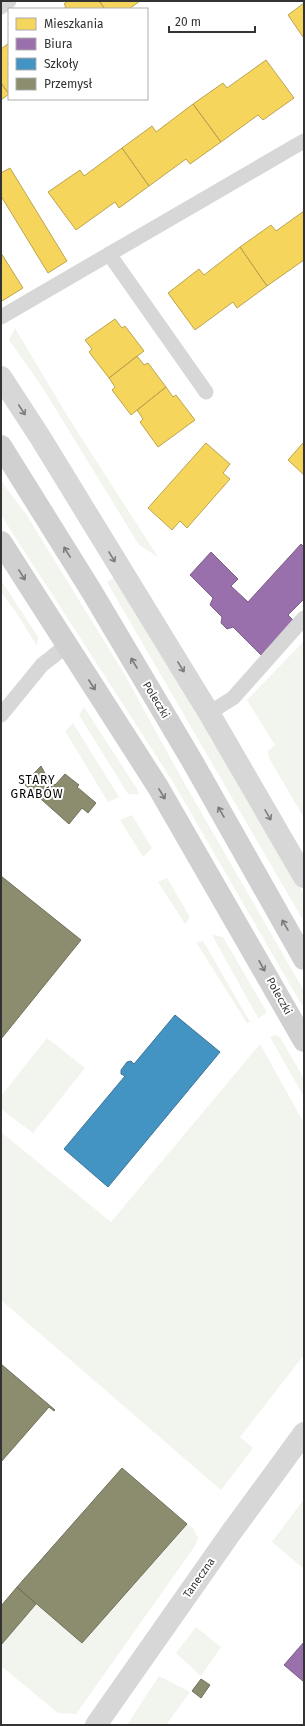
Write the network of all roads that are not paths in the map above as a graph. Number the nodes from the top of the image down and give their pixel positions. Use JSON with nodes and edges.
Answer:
{"nodes":[{"id":1,"x":9,"y":1,"type":"edge"},
{"id":2,"x":1,"y":6,"type":"edge"},
{"id":3,"x":304,"y":141,"type":"edge"},
{"id":4,"x":109,"y":254,"type":"junction"},
{"id":5,"x":1,"y":317,"type":"edge"},
{"id":6,"x":1,"y":377,"type":"edge"},
{"id":7,"x":206,"y":392,"type":"dead end"},
{"id":8,"x":1,"y":446,"type":"edge"},
{"id":9,"x":1,"y":542,"type":"edge"},
{"id":10,"x":304,"y":618,"type":"edge"},
{"id":11,"x":66,"y":646,"type":"junction"},
{"id":12,"x":209,"y":713,"type":"junction"},
{"id":13,"x":1,"y":715,"type":"edge"},
{"id":14,"x":304,"y":877,"type":"edge"},
{"id":15,"x":304,"y":959,"type":"edge"},
{"id":16,"x":304,"y":1041,"type":"edge"},
{"id":17,"x":304,"y":1433,"type":"edge"},
{"id":18,"x":96,"y":1725,"type":"edge"}],
"edges":[{"from":1,"to":2,"type":"lane"},
{"from":3,"to":4,"type":"lane"},
{"from":4,"to":5,"type":"lane"},
{"from":4,"to":7,"type":"lane"},
{"from":6,"to":12,"type":"street","one_way":true},
{"from":15,"to":8,"type":"main road","name":"Poleczki","one_way":true},
{"from":9,"to":11,"type":"main road","name":"Poleczki","one_way":true},
{"from":10,"to":12,"type":"lane"},
{"from":11,"to":13,"type":"lane"},
{"from":11,"to":16,"type":"main road","name":"Poleczki","one_way":true},
{"from":12,"to":14,"type":"street","one_way":true},
{"from":17,"to":18,"type":"street","name":"Taneczna"}]}
